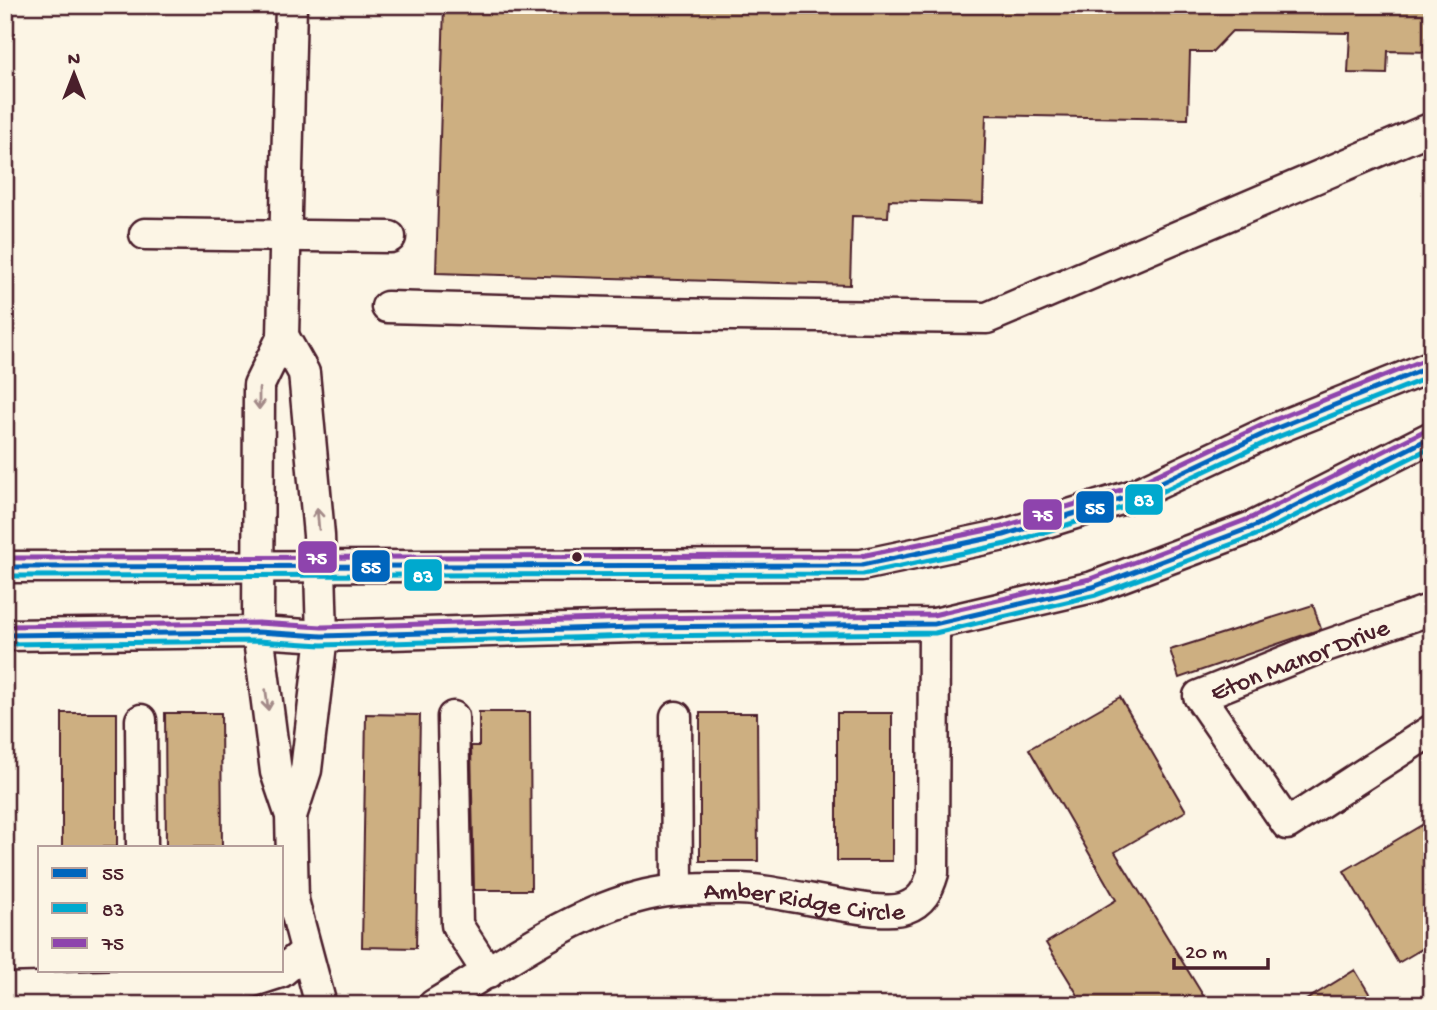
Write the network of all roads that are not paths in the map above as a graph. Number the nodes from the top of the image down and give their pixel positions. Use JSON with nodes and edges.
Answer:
{"nodes":[{"id":1,"x":290,"y":5,"type":"edge"},
{"id":2,"x":1432,"y":128,"type":"edge"},
{"id":3,"x":145,"y":234,"type":"dead end"},
{"id":4,"x":286,"y":236,"type":"junction"},
{"id":5,"x":390,"y":237,"type":"dead end"},
{"id":6,"x":387,"y":307,"type":"dead end"},
{"id":7,"x":284,"y":337,"type":"junction"},
{"id":8,"x":1432,"y":366,"type":"edge"},
{"id":9,"x":1432,"y":437,"type":"edge"},
{"id":10,"x":258,"y":566,"type":"junction"},
{"id":11,"x":319,"y":566,"type":"junction"},
{"id":12,"x":5,"y":567,"type":"edge"},
{"id":13,"x":1432,"y":609,"type":"edge"},
{"id":14,"x":934,"y":624,"type":"junction"},
{"id":15,"x":258,"y":632,"type":"junction"},
{"id":16,"x":5,"y":635,"type":"edge"},
{"id":17,"x":321,"y":636,"type":"junction"},
{"id":18,"x":453,"y":717,"type":"dead end"},
{"id":19,"x":676,"y":717,"type":"dead end"},
{"id":20,"x":141,"y":720,"type":"dead end"},
{"id":21,"x":1432,"y":730,"type":"edge"},
{"id":22,"x":291,"y":816,"type":"junction"},
{"id":23,"x":142,"y":846,"type":"edge"},
{"id":24,"x":677,"y":889,"type":"junction"},
{"id":25,"x":305,"y":952,"type":"junction"},
{"id":26,"x":284,"y":970,"type":"edge"},
{"id":27,"x":281,"y":972,"type":"edge"},
{"id":28,"x":488,"y":973,"type":"junction"},
{"id":29,"x":143,"y":977,"type":"edge"},
{"id":30,"x":5,"y":989,"type":"edge"},
{"id":31,"x":321,"y":1005,"type":"edge"},
{"id":32,"x":434,"y":1005,"type":"edge"}],
"edges":[{"from":1,"to":4,"type":"street"},
{"from":2,"to":6,"type":"street"},
{"from":3,"to":4,"type":"street"},
{"from":4,"to":5,"type":"street"},
{"from":4,"to":7,"type":"street"},
{"from":7,"to":10,"type":"street","one_way":true},
{"from":11,"to":7,"type":"street","one_way":true},
{"from":8,"to":11,"type":"street"},
{"from":9,"to":14,"type":"street"},
{"from":10,"to":11,"type":"street"},
{"from":10,"to":12,"type":"street"},
{"from":10,"to":15,"type":"street"},
{"from":11,"to":17,"type":"street"},
{"from":13,"to":21,"type":"street","name":"Eton Manor Drive"},
{"from":14,"to":17,"type":"street"},
{"from":14,"to":24,"type":"street","name":"Amber Ridge Circle"},
{"from":15,"to":16,"type":"street"},
{"from":15,"to":17,"type":"street"},
{"from":15,"to":22,"type":"street","one_way":true},
{"from":17,"to":22,"type":"street"},
{"from":18,"to":28,"type":"street"},
{"from":19,"to":24,"type":"street"},
{"from":20,"to":23,"type":"street"},
{"from":22,"to":25,"type":"street"},
{"from":24,"to":28,"type":"street","name":"Amber Ridge Circle"},
{"from":25,"to":26,"type":"street"},
{"from":25,"to":31,"type":"street"},
{"from":27,"to":29,"type":"street"},
{"from":28,"to":32,"type":"street","name":"Amber Ridge Circle"},
{"from":29,"to":30,"type":"street"}]}
